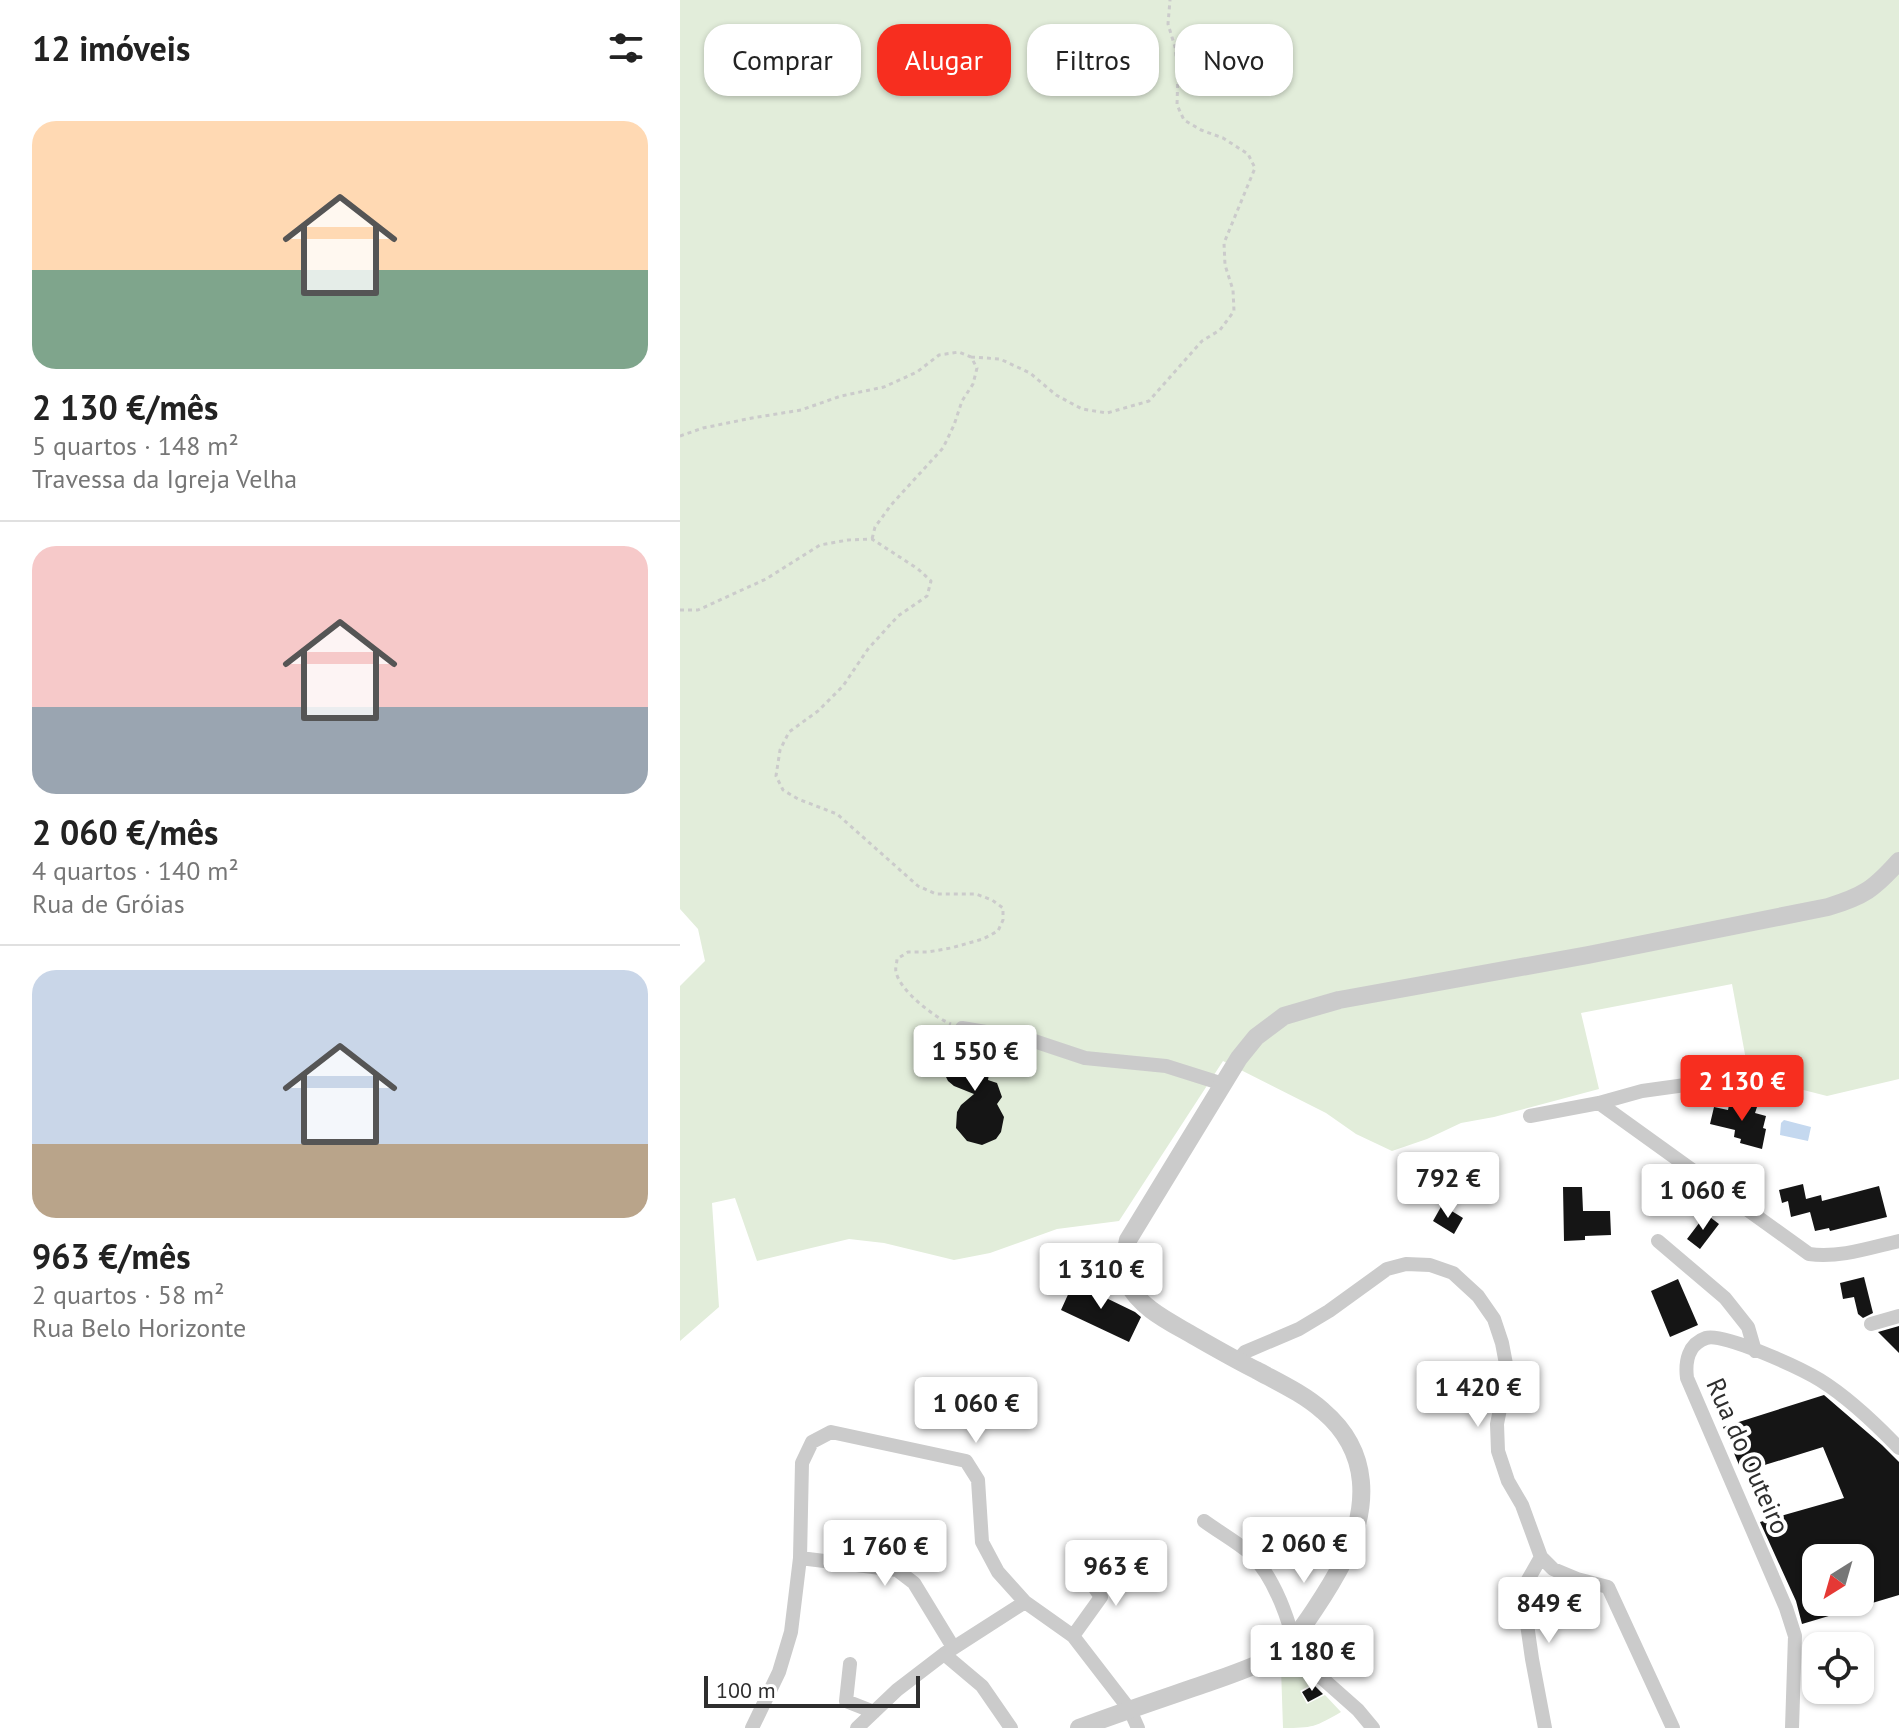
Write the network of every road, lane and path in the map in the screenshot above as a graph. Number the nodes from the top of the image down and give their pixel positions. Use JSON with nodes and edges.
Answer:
{"nodes":[{"id":1,"x":1170,"y":0,"type":"edge"},
{"id":2,"x":971,"y":357,"type":"junction"},
{"id":3,"x":680,"y":436,"type":"edge"},
{"id":4,"x":872,"y":539,"type":"junction"},
{"id":5,"x":680,"y":610,"type":"edge"},
{"id":6,"x":1899,"y":861,"type":"edge"},
{"id":7,"x":962,"y":1028,"type":"joint"},
{"id":8,"x":1223,"y":1084,"type":"junction"},
{"id":9,"x":1742,"y":1088,"type":"dead end"},
{"id":10,"x":1599,"y":1103,"type":"junction"},
{"id":11,"x":1530,"y":1116,"type":"dead end"},
{"id":12,"x":1658,"y":1241,"type":"dead end"},
{"id":13,"x":1899,"y":1241,"type":"edge"},
{"id":14,"x":1899,"y":1316,"type":"edge"},
{"id":15,"x":1871,"y":1324,"type":"dead end"},
{"id":16,"x":1755,"y":1351,"type":"junction"},
{"id":17,"x":1237,"y":1361,"type":"junction"},
{"id":18,"x":1899,"y":1448,"type":"edge"},
{"id":19,"x":1204,"y":1521,"type":"dead end"},
{"id":20,"x":1541,"y":1557,"type":"junction"},
{"id":21,"x":800,"y":1558,"type":"junction"},
{"id":22,"x":1088,"y":1578,"type":"dead end"},
{"id":23,"x":1025,"y":1602,"type":"junction"},
{"id":24,"x":1073,"y":1636,"type":"junction"},
{"id":25,"x":1293,"y":1638,"type":"junction"},
{"id":26,"x":948,"y":1651,"type":"junction"},
{"id":27,"x":1279,"y":1654,"type":"junction"},
{"id":28,"x":850,"y":1664,"type":"dead end"},
{"id":29,"x":1130,"y":1710,"type":"junction"},
{"id":30,"x":874,"y":1712,"type":"junction"},
{"id":31,"x":754,"y":1725,"type":"edge"},
{"id":32,"x":770,"y":1728,"type":"edge"},
{"id":33,"x":857,"y":1728,"type":"edge"},
{"id":34,"x":1011,"y":1728,"type":"edge"},
{"id":35,"x":1079,"y":1728,"type":"edge"},
{"id":36,"x":1138,"y":1728,"type":"edge"},
{"id":37,"x":1373,"y":1728,"type":"edge"},
{"id":38,"x":1545,"y":1728,"type":"edge"},
{"id":39,"x":1673,"y":1728,"type":"edge"},
{"id":40,"x":1792,"y":1728,"type":"edge"}],
"edges":[{"from":1,"to":2,"type":"path"},
{"from":2,"to":3,"type":"path"},
{"from":2,"to":4,"type":"path"},
{"from":4,"to":5,"type":"path"},
{"from":4,"to":7,"type":"path"},
{"from":6,"to":8,"type":"street"},
{"from":7,"to":8,"type":"street"},
{"from":8,"to":17,"type":"street"},
{"from":9,"to":10,"type":"street"},
{"from":10,"to":11,"type":"street"},
{"from":10,"to":13,"type":"street"},
{"from":12,"to":16,"type":"street"},
{"from":14,"to":15,"type":"street"},
{"from":16,"to":18,"type":"street","name":"Rua do Outeiro"},
{"from":16,"to":40,"type":"street","name":"Rua do Outeiro"},
{"from":17,"to":20,"type":"street"},
{"from":17,"to":25,"type":"street"},
{"from":19,"to":25,"type":"street"},
{"from":20,"to":38,"type":"street"},
{"from":20,"to":39,"type":"street"},
{"from":21,"to":23,"type":"street"},
{"from":21,"to":26,"type":"street"},
{"from":21,"to":31,"type":"street"},
{"from":22,"to":24,"type":"street"},
{"from":23,"to":24,"type":"street"},
{"from":23,"to":26,"type":"street"},
{"from":24,"to":29,"type":"street"},
{"from":25,"to":27,"type":"street"},
{"from":26,"to":30,"type":"street"},
{"from":26,"to":34,"type":"street"},
{"from":27,"to":29,"type":"street"},
{"from":27,"to":37,"type":"street"},
{"from":28,"to":30,"type":"street"},
{"from":29,"to":35,"type":"street"},
{"from":29,"to":36,"type":"street"},
{"from":30,"to":33,"type":"street"},
{"from":31,"to":32,"type":"street"}]}
